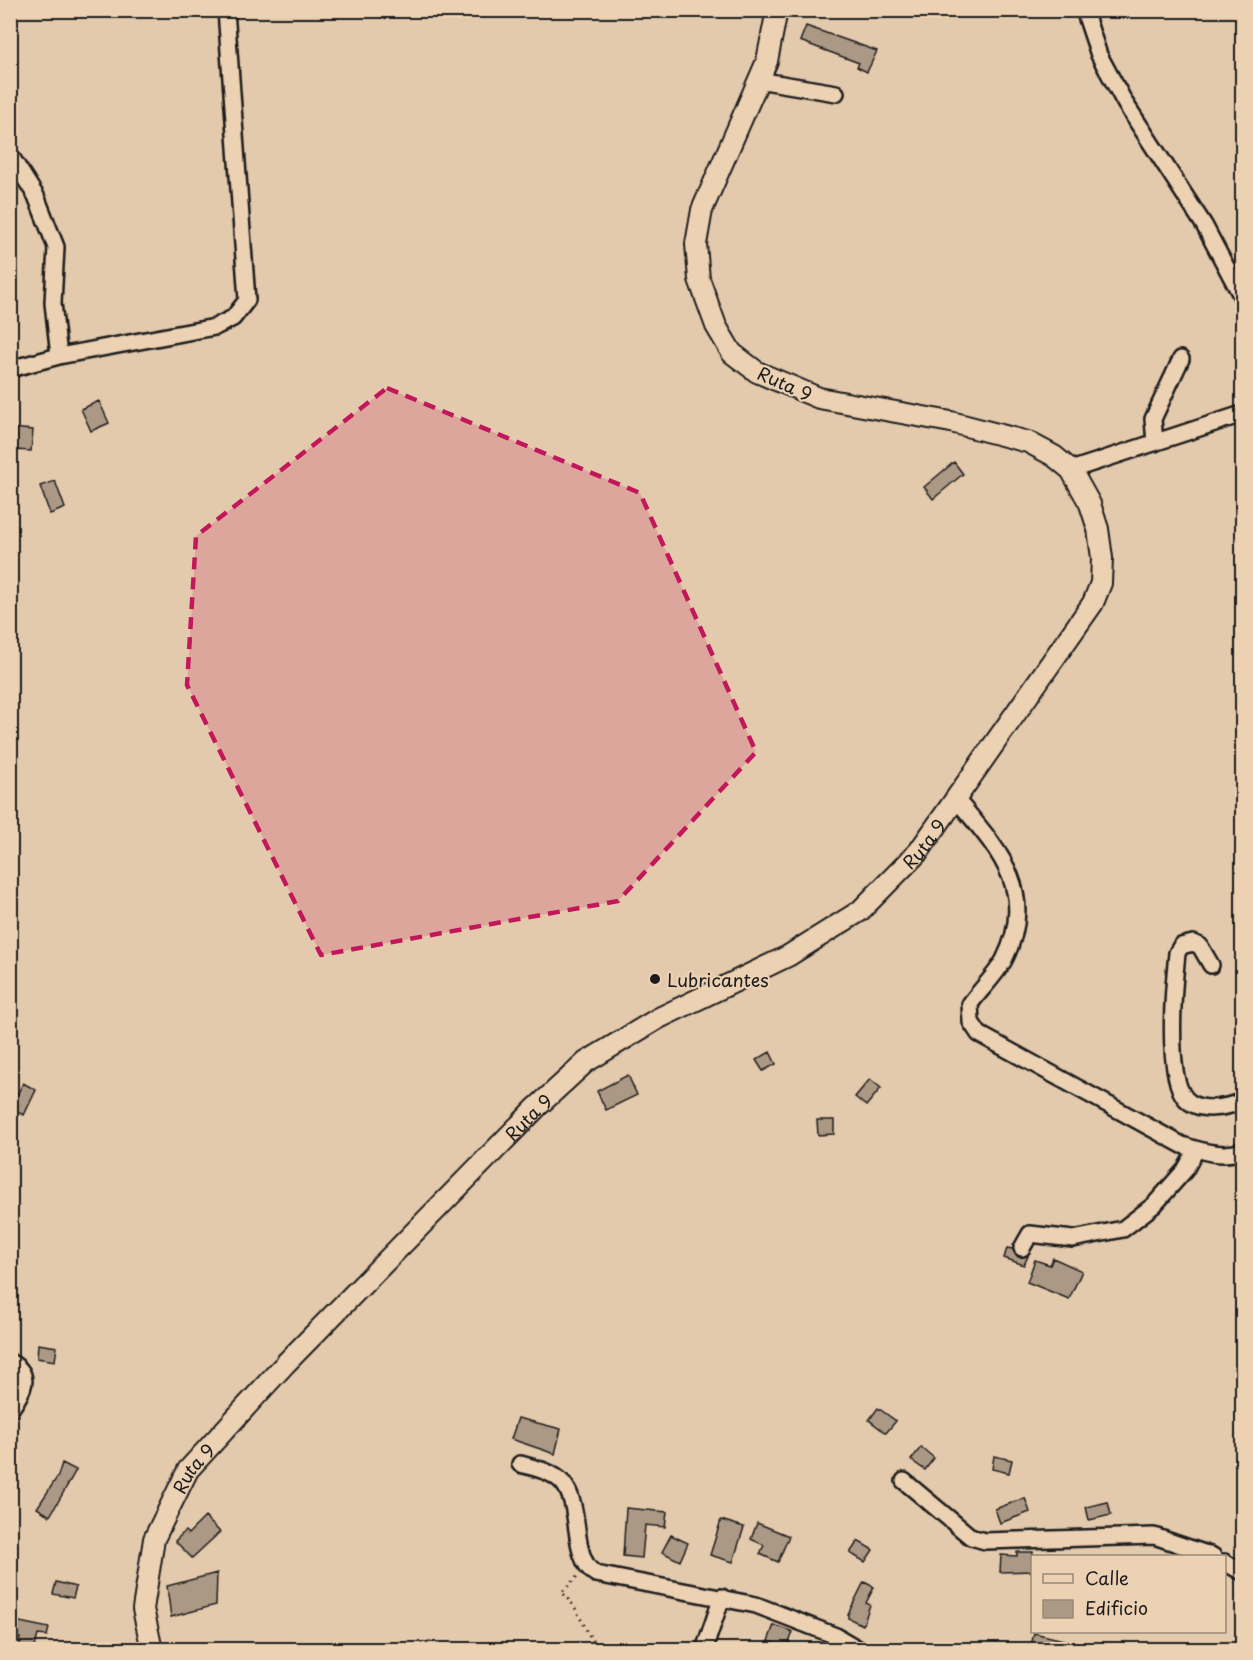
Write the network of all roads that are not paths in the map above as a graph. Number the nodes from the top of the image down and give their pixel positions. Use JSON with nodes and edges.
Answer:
{"nodes":[{"id":1,"x":226,"y":10,"type":"edge"},
{"id":2,"x":777,"y":10,"type":"edge"},
{"id":3,"x":1084,"y":10,"type":"edge"},
{"id":4,"x":758,"y":80,"type":"junction"},
{"id":5,"x":836,"y":93,"type":"dead end"},
{"id":6,"x":10,"y":155,"type":"edge"},
{"id":7,"x":1242,"y":297,"type":"edge"},
{"id":8,"x":59,"y":356,"type":"junction"},
{"id":9,"x":1181,"y":359,"type":"dead end"},
{"id":10,"x":10,"y":369,"type":"edge"},
{"id":11,"x":1242,"y":414,"type":"edge"},
{"id":12,"x":1155,"y":443,"type":"junction"},
{"id":13,"x":1071,"y":470,"type":"junction"},
{"id":14,"x":956,"y":799,"type":"junction"},
{"id":15,"x":1211,"y":965,"type":"dead end"},
{"id":16,"x":1242,"y":1101,"type":"edge"},
{"id":17,"x":1196,"y":1150,"type":"junction"},
{"id":18,"x":1242,"y":1151,"type":"edge"},
{"id":19,"x":1022,"y":1248,"type":"dead end"},
{"id":20,"x":10,"y":1362,"type":"edge"},
{"id":21,"x":10,"y":1410,"type":"edge"},
{"id":22,"x":520,"y":1464,"type":"dead end"},
{"id":23,"x":904,"y":1481,"type":"dead end"},
{"id":24,"x":1207,"y":1555,"type":"edge"},
{"id":25,"x":1226,"y":1563,"type":"edge"},
{"id":26,"x":1242,"y":1572,"type":"edge"},
{"id":27,"x":722,"y":1598,"type":"junction"},
{"id":28,"x":152,"y":1650,"type":"edge"},
{"id":29,"x":704,"y":1650,"type":"edge"},
{"id":30,"x":860,"y":1650,"type":"edge"}],
"edges":[{"from":1,"to":8,"type":"street"},
{"from":2,"to":4,"type":"main road","name":"Ruta 9"},
{"from":3,"to":7,"type":"street"},
{"from":4,"to":5,"type":"street"},
{"from":4,"to":13,"type":"main road","name":"Ruta 9"},
{"from":6,"to":8,"type":"street"},
{"from":8,"to":10,"type":"street"},
{"from":9,"to":12,"type":"street"},
{"from":11,"to":12,"type":"street"},
{"from":12,"to":13,"type":"street"},
{"from":13,"to":14,"type":"main road","name":"Ruta 9"},
{"from":14,"to":17,"type":"street"},
{"from":14,"to":28,"type":"main road","name":"Ruta 9"},
{"from":15,"to":16,"type":"street"},
{"from":17,"to":18,"type":"street"},
{"from":17,"to":19,"type":"street"},
{"from":20,"to":21,"type":"street"},
{"from":22,"to":27,"type":"street"},
{"from":23,"to":24,"type":"street"},
{"from":25,"to":26,"type":"street"},
{"from":27,"to":29,"type":"street"},
{"from":27,"to":30,"type":"street"}]}
